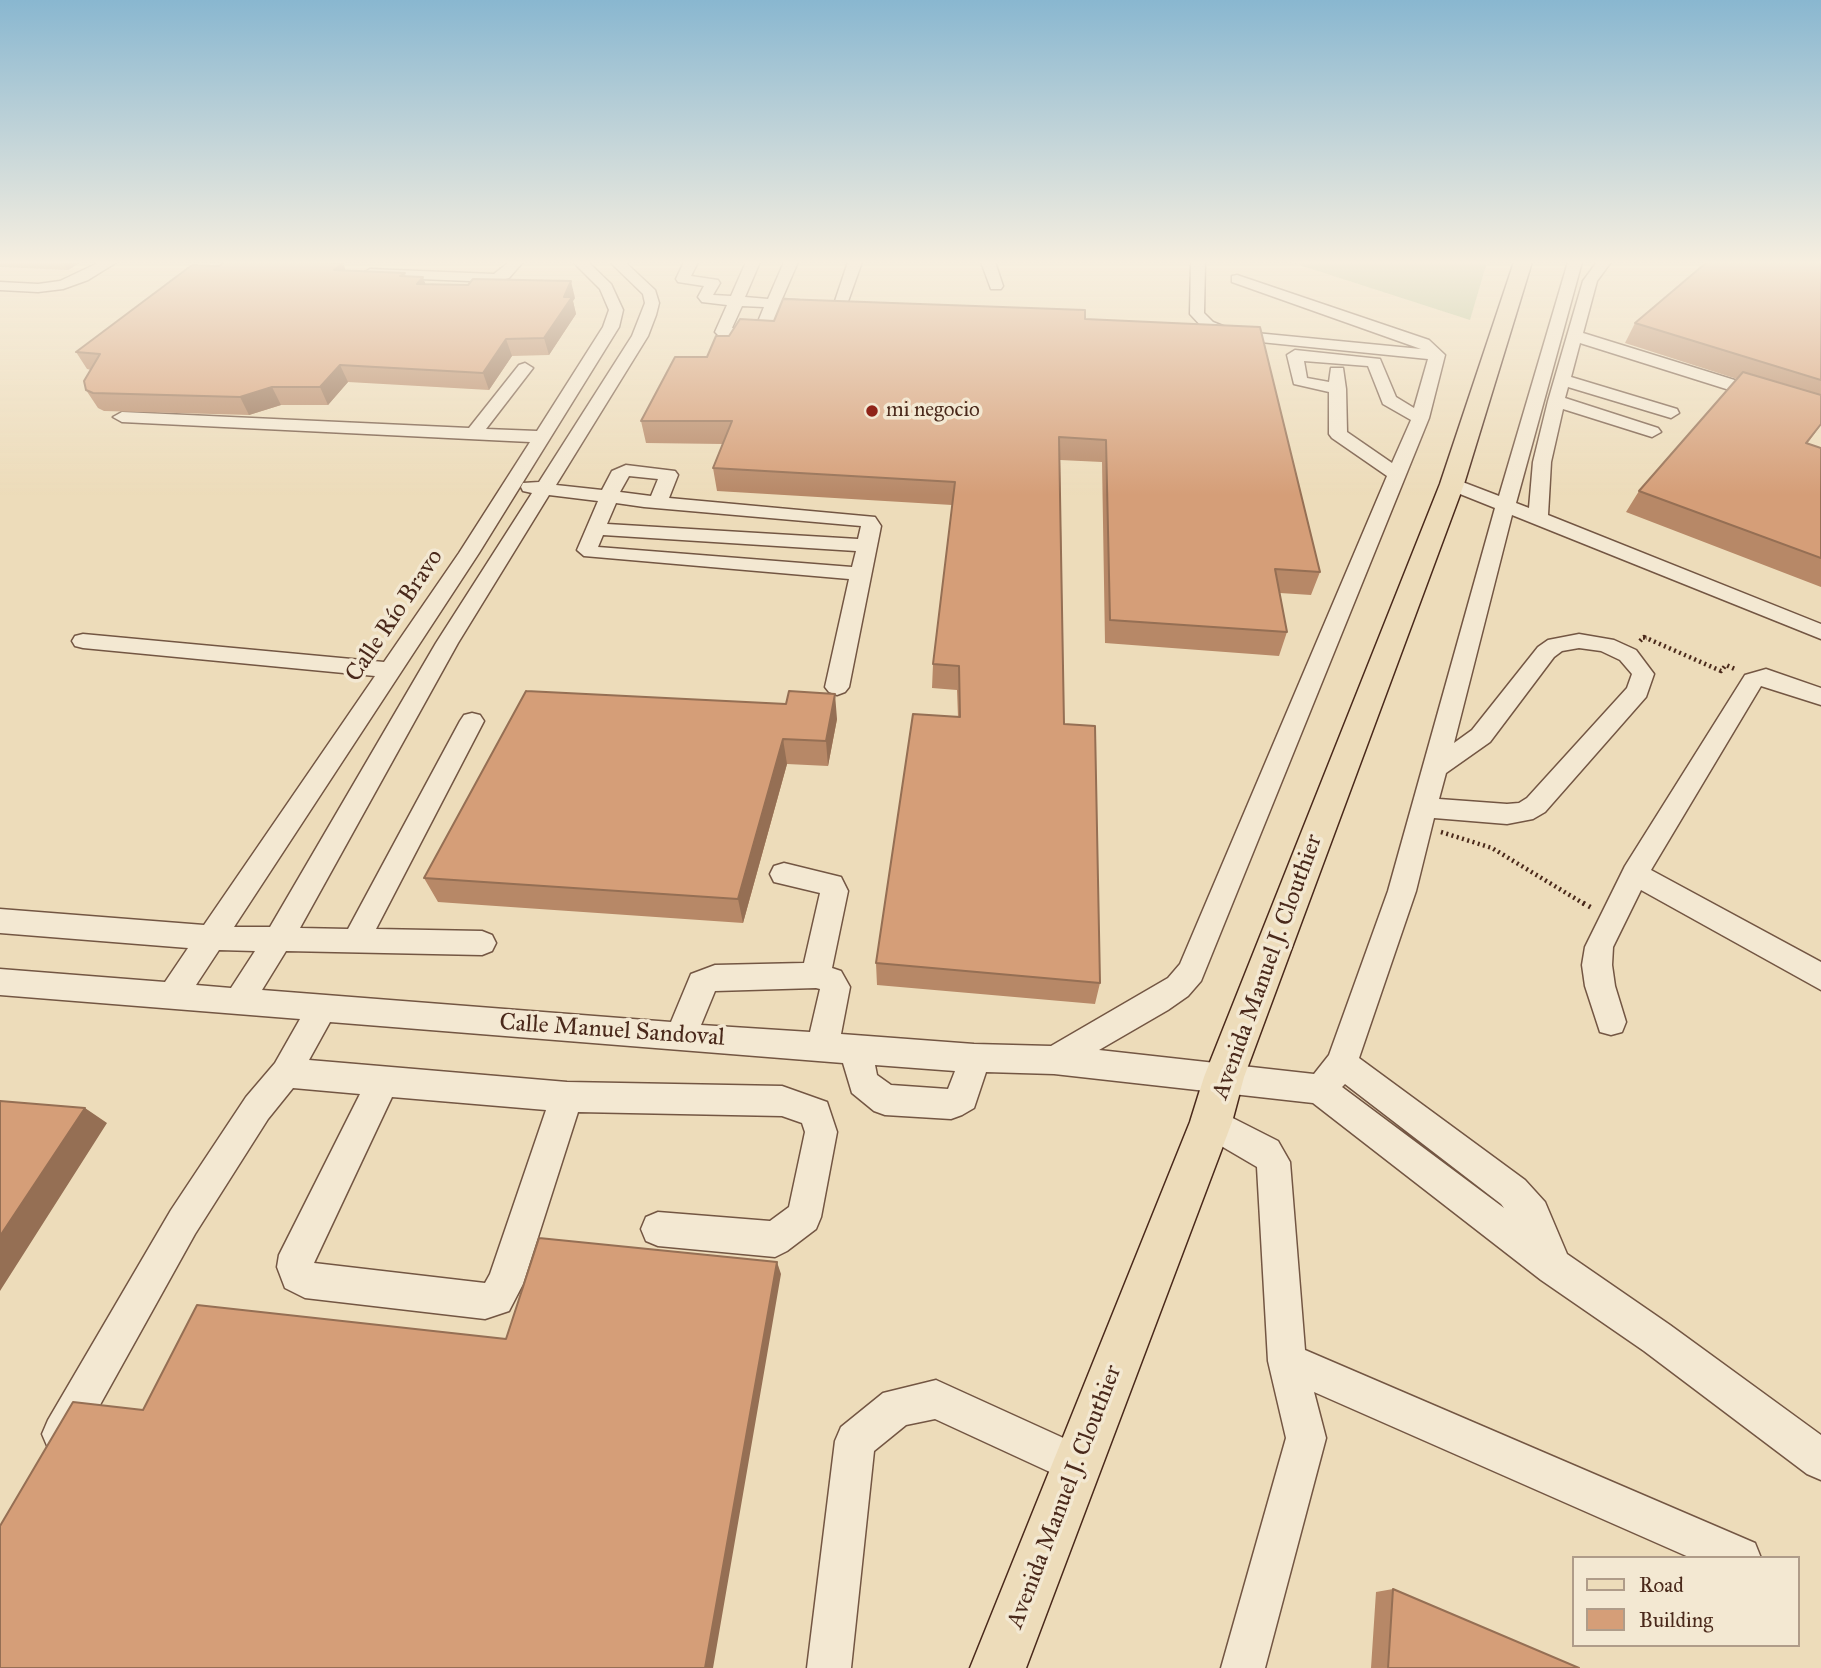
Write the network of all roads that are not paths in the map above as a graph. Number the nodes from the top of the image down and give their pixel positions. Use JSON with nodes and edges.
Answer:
{"nodes":[{"id":1,"x":603,"y":340,"type":"edge"},
{"id":2,"x":638,"y":340,"type":"edge"},
{"id":3,"x":1281,"y":340,"type":"edge"},
{"id":4,"x":1415,"y":340,"type":"edge"},
{"id":5,"x":1498,"y":340,"type":"edge"},
{"id":6,"x":1553,"y":340,"type":"edge"},
{"id":7,"x":1574,"y":340,"type":"edge"},
{"id":8,"x":1587,"y":340,"type":"edge"},
{"id":9,"x":1437,"y":355,"type":"junction"},
{"id":10,"x":1336,"y":358,"type":"junction"},
{"id":11,"x":525,"y":368,"type":"dead end"},
{"id":12,"x":1564,"y":380,"type":"junction"},
{"id":13,"x":1338,"y":389,"type":"junction"},
{"id":14,"x":1774,"y":398,"type":"edge"},
{"id":15,"x":1556,"y":401,"type":"junction"},
{"id":16,"x":1671,"y":413,"type":"dead end"},
{"id":17,"x":122,"y":417,"type":"dead end"},
{"id":18,"x":1420,"y":418,"type":"junction"},
{"id":19,"x":1652,"y":432,"type":"dead end"},
{"id":20,"x":474,"y":433,"type":"junction"},
{"id":21,"x":542,"y":437,"type":"junction"},
{"id":22,"x":1398,"y":474,"type":"junction"},
{"id":23,"x":1452,"y":484,"type":"junction"},
{"id":24,"x":511,"y":487,"type":"junction"},
{"id":25,"x":546,"y":487,"type":"junction"},
{"id":26,"x":607,"y":497,"type":"junction"},
{"id":27,"x":658,"y":502,"type":"junction"},
{"id":28,"x":1506,"y":503,"type":"junction"},
{"id":29,"x":1538,"y":516,"type":"junction"},
{"id":30,"x":595,"y":529,"type":"junction"},
{"id":31,"x":867,"y":546,"type":"junction"},
{"id":32,"x":469,"y":553,"type":"junction"},
{"id":33,"x":502,"y":555,"type":"junction"},
{"id":34,"x":861,"y":574,"type":"junction"},
{"id":35,"x":1821,"y":632,"type":"edge"},
{"id":36,"x":83,"y":641,"type":"dead end"},
{"id":37,"x":391,"y":670,"type":"junction"},
{"id":38,"x":837,"y":687,"type":"dead end"},
{"id":39,"x":1814,"y":694,"type":"edge"},
{"id":40,"x":472,"y":721,"type":"dead end"},
{"id":41,"x":1436,"y":768,"type":"junction"},
{"id":42,"x":1423,"y":817,"type":"junction"},
{"id":43,"x":784,"y":874,"type":"dead end"},
{"id":44,"x":1635,"y":874,"type":"junction"},
{"id":45,"x":0,"y":921,"type":"edge"},
{"id":46,"x":212,"y":938,"type":"junction"},
{"id":47,"x":278,"y":940,"type":"junction"},
{"id":48,"x":356,"y":940,"type":"junction"},
{"id":49,"x":482,"y":943,"type":"dead end"},
{"id":50,"x":816,"y":975,"type":"junction"},
{"id":51,"x":1821,"y":977,"type":"edge"},
{"id":52,"x":0,"y":982,"type":"edge"},
{"id":53,"x":172,"y":996,"type":"junction"},
{"id":54,"x":239,"y":1001,"type":"junction"},
{"id":55,"x":322,"y":1009,"type":"junction"},
{"id":56,"x":1611,"y":1022,"type":"dead end"},
{"id":57,"x":681,"y":1037,"type":"junction"},
{"id":58,"x":823,"y":1046,"type":"junction"},
{"id":59,"x":856,"y":1049,"type":"junction"},
{"id":60,"x":974,"y":1058,"type":"junction"},
{"id":61,"x":1054,"y":1059,"type":"junction"},
{"id":62,"x":286,"y":1073,"type":"junction"},
{"id":63,"x":1224,"y":1077,"type":"junction"},
{"id":64,"x":1331,"y":1077,"type":"junction"},
{"id":65,"x":384,"y":1080,"type":"junction"},
{"id":66,"x":567,"y":1097,"type":"junction"},
{"id":67,"x":1211,"y":1122,"type":"junction"},
{"id":68,"x":658,"y":1229,"type":"dead end"},
{"id":69,"x":1287,"y":1361,"type":"junction"},
{"id":70,"x":47,"y":1460,"type":"edge"},
{"id":71,"x":1821,"y":1460,"type":"edge"},
{"id":72,"x":1077,"y":1465,"type":"junction"},
{"id":73,"x":1735,"y":1556,"type":"edge"},
{"id":74,"x":829,"y":1668,"type":"edge"},
{"id":75,"x":999,"y":1668,"type":"edge"},
{"id":76,"x":1243,"y":1668,"type":"edge"}],
"edges":[{"from":1,"to":21,"type":"street","name":"Calle Río Bravo"},
{"from":2,"to":25,"type":"street"},
{"from":3,"to":9,"type":"street"},
{"from":4,"to":9,"type":"street"},
{"from":5,"to":23,"type":"main road","name":"Avenida Manuel J. Clouthier"},
{"from":6,"to":28,"type":"street"},
{"from":7,"to":12,"type":"street"},
{"from":8,"to":14,"type":"street"},
{"from":9,"to":18,"type":"street"},
{"from":10,"to":13,"type":"street"},
{"from":10,"to":13,"type":"street"},
{"from":10,"to":18,"type":"street"},
{"from":11,"to":20,"type":"street"},
{"from":12,"to":15,"type":"street"},
{"from":12,"to":16,"type":"street"},
{"from":13,"to":22,"type":"street"},
{"from":15,"to":19,"type":"street"},
{"from":15,"to":29,"type":"street"},
{"from":17,"to":20,"type":"street"},
{"from":18,"to":22,"type":"street"},
{"from":20,"to":21,"type":"street"},
{"from":21,"to":24,"type":"street","name":"Calle Río Bravo"},
{"from":22,"to":61,"type":"street"},
{"from":23,"to":28,"type":"street"},
{"from":23,"to":63,"type":"main road","name":"Avenida Manuel J. Clouthier"},
{"from":24,"to":25,"type":"street"},
{"from":24,"to":32,"type":"street","name":"Calle Río Bravo"},
{"from":25,"to":26,"type":"street"},
{"from":25,"to":33,"type":"street"},
{"from":26,"to":27,"type":"street"},
{"from":26,"to":27,"type":"street"},
{"from":26,"to":30,"type":"street"},
{"from":27,"to":31,"type":"street"},
{"from":28,"to":29,"type":"street"},
{"from":28,"to":41,"type":"street"},
{"from":29,"to":35,"type":"street"},
{"from":30,"to":31,"type":"street"},
{"from":30,"to":34,"type":"street"},
{"from":31,"to":34,"type":"street"},
{"from":32,"to":33,"type":"street"},
{"from":32,"to":37,"type":"street","name":"Calle Río Bravo"},
{"from":33,"to":47,"type":"street"},
{"from":34,"to":38,"type":"street"},
{"from":36,"to":37,"type":"street"},
{"from":37,"to":46,"type":"street","name":"Calle Río Bravo"},
{"from":39,"to":44,"type":"street"},
{"from":40,"to":48,"type":"street"},
{"from":41,"to":42,"type":"street"},
{"from":41,"to":42,"type":"street"},
{"from":42,"to":64,"type":"street"},
{"from":43,"to":50,"type":"street"},
{"from":44,"to":51,"type":"street"},
{"from":44,"to":56,"type":"street"},
{"from":45,"to":46,"type":"street"},
{"from":46,"to":47,"type":"street"},
{"from":46,"to":53,"type":"street","name":"Calle Río Bravo"},
{"from":47,"to":48,"type":"street"},
{"from":47,"to":54,"type":"street"},
{"from":48,"to":49,"type":"street"},
{"from":50,"to":57,"type":"street"},
{"from":50,"to":58,"type":"street"},
{"from":52,"to":53,"type":"street","name":"Calle Manuel Sandoval"},
{"from":53,"to":54,"type":"street","name":"Calle Manuel Sandoval"},
{"from":54,"to":55,"type":"street","name":"Calle Manuel Sandoval"},
{"from":55,"to":57,"type":"street","name":"Calle Manuel Sandoval"},
{"from":55,"to":62,"type":"street"},
{"from":57,"to":58,"type":"street","name":"Calle Manuel Sandoval"},
{"from":58,"to":59,"type":"street","name":"Calle Manuel Sandoval"},
{"from":59,"to":60,"type":"street","name":"Calle Manuel Sandoval"},
{"from":59,"to":60,"type":"street"},
{"from":60,"to":61,"type":"street","name":"Calle Manuel Sandoval"},
{"from":61,"to":63,"type":"street","name":"Calle Manuel Sandoval"},
{"from":62,"to":65,"type":"street"},
{"from":62,"to":70,"type":"street"},
{"from":63,"to":64,"type":"street","name":"Calle Manuel Sandoval"},
{"from":63,"to":67,"type":"main road","name":"Avenida Manuel J. Clouthier"},
{"from":64,"to":71,"type":"street"},
{"from":65,"to":66,"type":"street"},
{"from":65,"to":66,"type":"street"},
{"from":66,"to":68,"type":"street"},
{"from":67,"to":69,"type":"street"},
{"from":67,"to":72,"type":"main road","name":"Avenida Manuel J. Clouthier"},
{"from":69,"to":73,"type":"street"},
{"from":69,"to":76,"type":"street"},
{"from":72,"to":74,"type":"street"},
{"from":72,"to":75,"type":"main road","name":"Avenida Manuel J. Clouthier"}]}
